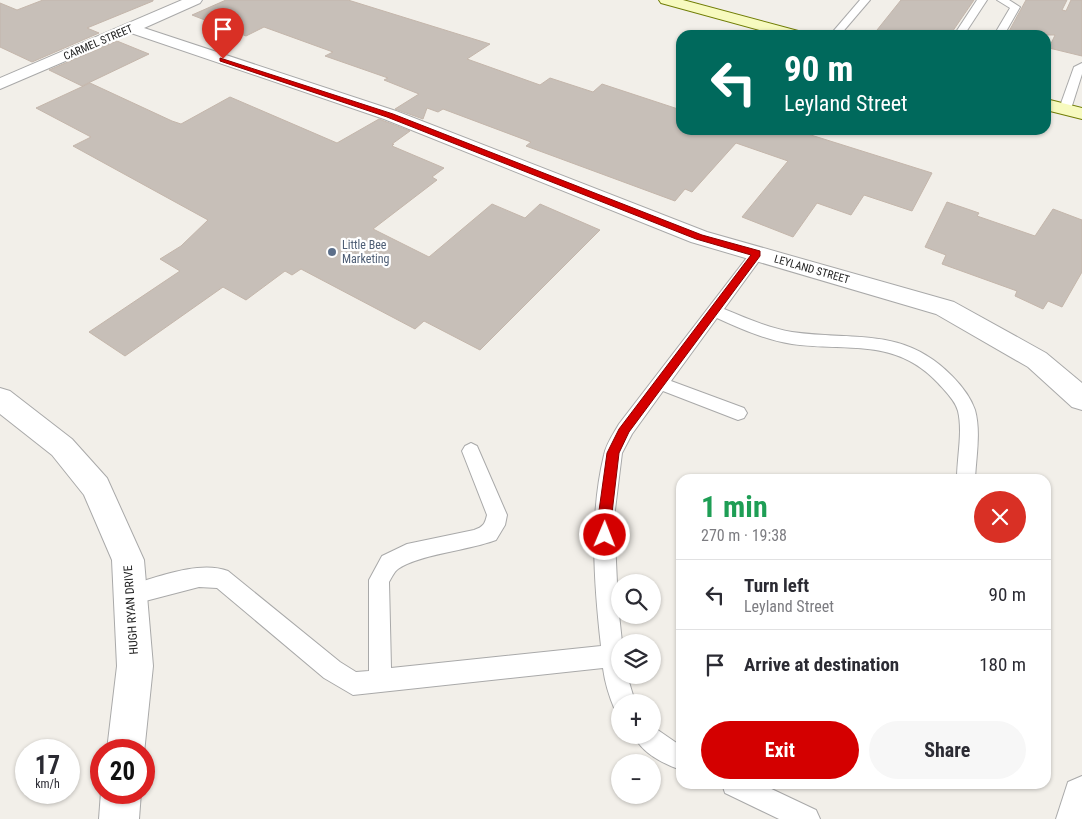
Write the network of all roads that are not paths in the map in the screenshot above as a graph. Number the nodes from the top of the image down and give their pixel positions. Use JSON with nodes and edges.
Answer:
{"nodes":[{"id":1,"x":195,"y":0,"type":"edge"},
{"id":2,"x":666,"y":0,"type":"edge"},
{"id":3,"x":865,"y":0,"type":"edge"},
{"id":4,"x":982,"y":0,"type":"edge"},
{"id":5,"x":1002,"y":0,"type":"edge"},
{"id":6,"x":685,"y":2,"type":"edge"},
{"id":7,"x":130,"y":28,"type":"junction"},
{"id":8,"x":779,"y":30,"type":"edge"},
{"id":9,"x":839,"y":30,"type":"edge"},
{"id":10,"x":961,"y":30,"type":"edge"},
{"id":11,"x":1002,"y":30,"type":"edge"},
{"id":12,"x":1082,"y":66,"type":"edge"},
{"id":13,"x":0,"y":84,"type":"edge"},
{"id":14,"x":1051,"y":105,"type":"edge"},
{"id":15,"x":1073,"y":112,"type":"edge"},
{"id":16,"x":757,"y":254,"type":"junction"},
{"id":17,"x":714,"y":312,"type":"junction"},
{"id":18,"x":659,"y":383,"type":"junction"},
{"id":19,"x":0,"y":399,"type":"edge"},
{"id":20,"x":1082,"y":399,"type":"edge"},
{"id":21,"x":738,"y":413,"type":"dead end"},
{"id":22,"x":471,"y":451,"type":"dead end"},
{"id":23,"x":966,"y":474,"type":"edge"},
{"id":24,"x":130,"y":595,"type":"junction"},
{"id":25,"x":611,"y":646,"type":"edge"},
{"id":26,"x":611,"y":656,"type":"edge"},
{"id":27,"x":380,"y":681,"type":"junction"},
{"id":28,"x":127,"y":739,"type":"edge"},
{"id":29,"x":658,"y":744,"type":"edge"},
{"id":30,"x":676,"y":756,"type":"edge"},
{"id":31,"x":744,"y":789,"type":"edge"},
{"id":32,"x":1082,"y":796,"type":"edge"},
{"id":33,"x":120,"y":804,"type":"edge"},
{"id":34,"x":119,"y":819,"type":"edge"},
{"id":35,"x":807,"y":819,"type":"edge"},
{"id":36,"x":1076,"y":819,"type":"edge"}],
"edges":[{"from":1,"to":7,"type":"street","name":"CARMEL STREET"},
{"from":2,"to":6,"type":"street"},
{"from":3,"to":9,"type":"lane"},
{"from":4,"to":10,"type":"lane"},
{"from":5,"to":11,"type":"lane"},
{"from":6,"to":8,"type":"street"},
{"from":7,"to":13,"type":"street","name":"CARMEL STREET"},
{"from":7,"to":16,"type":"street","name":"LEYLAND STREET"},
{"from":12,"to":15,"type":"lane"},
{"from":14,"to":15,"type":"street"},
{"from":16,"to":17,"type":"lane"},
{"from":16,"to":20,"type":"street","name":"LEYLAND STREET"},
{"from":17,"to":18,"type":"lane"},
{"from":17,"to":23,"type":"lane"},
{"from":18,"to":21,"type":"lane"},
{"from":18,"to":25,"type":"lane"},
{"from":19,"to":24,"type":"street","name":"HUGH RYAN DRIVE"},
{"from":22,"to":27,"type":"lane"},
{"from":24,"to":27,"type":"lane"},
{"from":24,"to":28,"type":"street","name":"HUGH RYAN DRIVE"},
{"from":26,"to":27,"type":"lane"},
{"from":29,"to":30,"type":"lane"},
{"from":31,"to":35,"type":"lane"},
{"from":32,"to":36,"type":"street"},
{"from":33,"to":34,"type":"street"}]}
